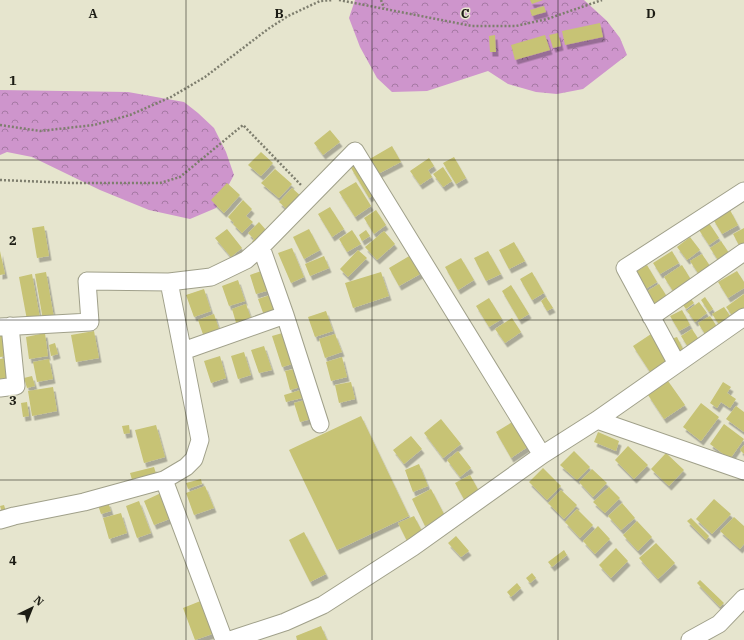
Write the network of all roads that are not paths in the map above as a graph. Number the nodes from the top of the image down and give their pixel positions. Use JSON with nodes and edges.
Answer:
{"nodes":[{"id":1,"x":744,"y":191,"type":"edge"},
{"id":2,"x":261,"y":247,"type":"junction"},
{"id":3,"x":744,"y":252,"type":"edge"},
{"id":4,"x":169,"y":282,"type":"junction"},
{"id":5,"x":285,"y":315,"type":"junction"},
{"id":6,"x":652,"y":317,"type":"junction"},
{"id":7,"x":744,"y":317,"type":"edge"},
{"id":8,"x":5,"y":327,"type":"edge"},
{"id":9,"x":183,"y":351,"type":"junction"},
{"id":10,"x":677,"y":364,"type":"junction"},
{"id":11,"x":0,"y":388,"type":"edge"},
{"id":12,"x":597,"y":420,"type":"junction"},
{"id":13,"x":320,"y":424,"type":"dead end"},
{"id":14,"x":542,"y":455,"type":"junction"},
{"id":15,"x":744,"y":471,"type":"edge"},
{"id":16,"x":164,"y":480,"type":"junction"},
{"id":17,"x":0,"y":520,"type":"edge"},
{"id":18,"x":744,"y":598,"type":"edge"},
{"id":19,"x":224,"y":640,"type":"edge"},
{"id":20,"x":230,"y":640,"type":"edge"},
{"id":21,"x":690,"y":640,"type":"edge"}],
"edges":[{"from":1,"to":6,"type":"street"},
{"from":2,"to":4,"type":"street"},
{"from":2,"to":5,"type":"street"},
{"from":2,"to":14,"type":"street"},
{"from":3,"to":6,"type":"street"},
{"from":4,"to":8,"type":"street"},
{"from":4,"to":9,"type":"street"},
{"from":5,"to":9,"type":"street"},
{"from":5,"to":13,"type":"street"},
{"from":6,"to":10,"type":"street"},
{"from":7,"to":10,"type":"street"},
{"from":8,"to":11,"type":"street"},
{"from":9,"to":16,"type":"street"},
{"from":10,"to":12,"type":"street"},
{"from":12,"to":14,"type":"street"},
{"from":12,"to":15,"type":"street"},
{"from":14,"to":20,"type":"street"},
{"from":16,"to":17,"type":"street"},
{"from":16,"to":19,"type":"street"},
{"from":18,"to":21,"type":"street"}]}
